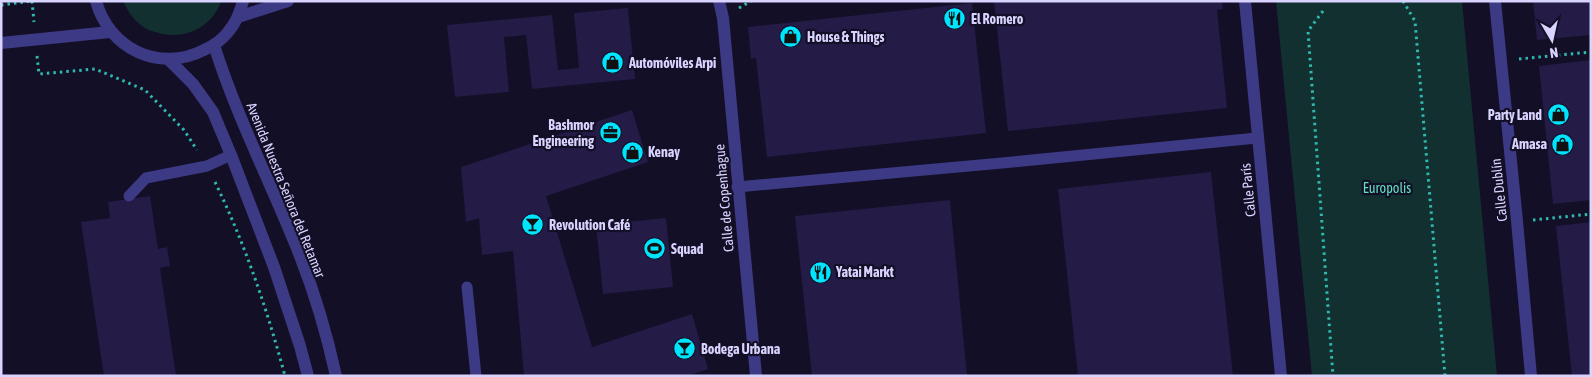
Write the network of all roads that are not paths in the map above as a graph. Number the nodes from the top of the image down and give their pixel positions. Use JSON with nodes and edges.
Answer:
{"nodes":[{"id":1,"x":96,"y":1,"type":"edge"},
{"id":2,"x":243,"y":1,"type":"edge"},
{"id":3,"x":288,"y":1,"type":"edge"},
{"id":4,"x":720,"y":1,"type":"edge"},
{"id":5,"x":727,"y":1,"type":"edge"},
{"id":6,"x":1245,"y":1,"type":"edge"},
{"id":7,"x":1494,"y":1,"type":"edge"},
{"id":8,"x":238,"y":17,"type":"junction"},
{"id":9,"x":723,"y":18,"type":"junction"},
{"id":10,"x":110,"y":32,"type":"junction"},
{"id":11,"x":1,"y":43,"type":"edge"},
{"id":12,"x":214,"y":45,"type":"junction"},
{"id":13,"x":168,"y":60,"type":"junction"},
{"id":14,"x":1258,"y":138,"type":"junction"},
{"id":15,"x":232,"y":155,"type":"junction"},
{"id":16,"x":737,"y":187,"type":"junction"},
{"id":17,"x":129,"y":196,"type":"dead end"},
{"id":18,"x":467,"y":287,"type":"dead end"},
{"id":19,"x":308,"y":376,"type":"edge"},
{"id":20,"x":336,"y":376,"type":"edge"},
{"id":21,"x":476,"y":376,"type":"edge"},
{"id":22,"x":756,"y":376,"type":"edge"},
{"id":23,"x":1281,"y":376,"type":"edge"},
{"id":24,"x":1531,"y":376,"type":"edge"}],
"edges":[{"from":1,"to":10,"type":"street"},
{"from":2,"to":8,"type":"street"},
{"from":3,"to":8,"type":"street"},
{"from":4,"to":9,"type":"street","name":"Calle de Copenhague"},
{"from":5,"to":9,"type":"street","name":"Calle de Copenhague"},
{"from":6,"to":14,"type":"street","name":"Calle París"},
{"from":7,"to":24,"type":"street","name":"Calle Dublín"},
{"from":8,"to":12,"type":"street"},
{"from":9,"to":16,"type":"street","name":"Calle de Copenhague"},
{"from":10,"to":11,"type":"street"},
{"from":10,"to":13,"type":"street"},
{"from":12,"to":13,"type":"street"},
{"from":12,"to":20,"type":"street","name":"Avenida Nuestra Señora del Retamar"},
{"from":13,"to":15,"type":"street"},
{"from":14,"to":16,"type":"lane"},
{"from":14,"to":23,"type":"street","name":"Calle París"},
{"from":15,"to":17,"type":"lane"},
{"from":15,"to":19,"type":"street"},
{"from":16,"to":22,"type":"street","name":"Calle de Copenhague"},
{"from":18,"to":21,"type":"lane"}]}
